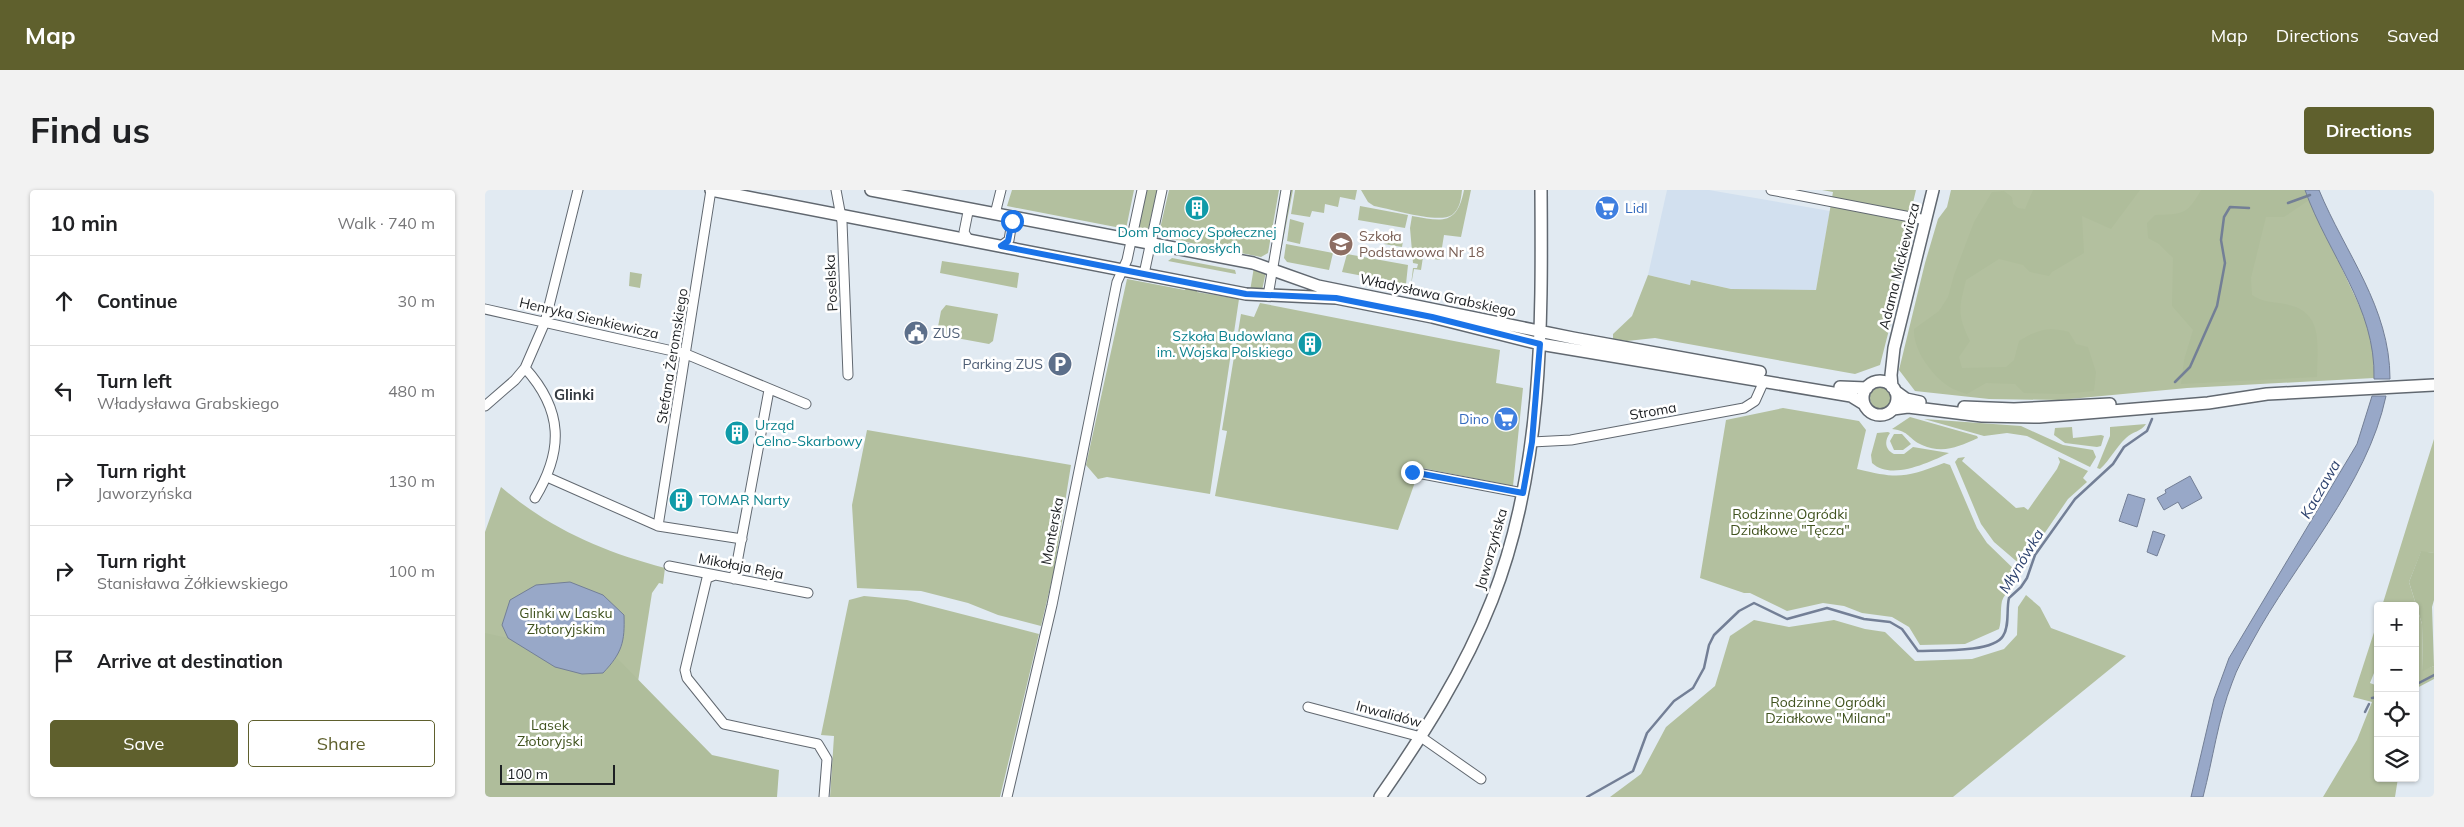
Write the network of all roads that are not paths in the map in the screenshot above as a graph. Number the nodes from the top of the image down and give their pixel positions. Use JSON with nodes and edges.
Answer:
{"nodes":[{"id":1,"x":579,"y":190,"type":"edge"},
{"id":2,"x":711,"y":190,"type":"edge"},
{"id":3,"x":836,"y":190,"type":"edge"},
{"id":4,"x":871,"y":190,"type":"edge"},
{"id":5,"x":1001,"y":190,"type":"edge"},
{"id":6,"x":1142,"y":190,"type":"edge"},
{"id":7,"x":1162,"y":190,"type":"edge"},
{"id":8,"x":1287,"y":190,"type":"edge"},
{"id":9,"x":1541,"y":190,"type":"edge"},
{"id":10,"x":1771,"y":190,"type":"edge"},
{"id":11,"x":1933,"y":190,"type":"edge"},
{"id":12,"x":973,"y":210,"type":"junction"},
{"id":13,"x":995,"y":214,"type":"junction"},
{"id":14,"x":841,"y":215,"type":"junction"},
{"id":15,"x":1008,"y":216,"type":"junction"},
{"id":16,"x":1926,"y":220,"type":"junction"},
{"id":17,"x":968,"y":239,"type":"junction"},
{"id":18,"x":1131,"y":240,"type":"junction"},
{"id":19,"x":1151,"y":244,"type":"junction"},
{"id":20,"x":1001,"y":246,"type":"junction"},
{"id":21,"x":1273,"y":269,"type":"junction"},
{"id":22,"x":1124,"y":270,"type":"junction"},
{"id":23,"x":1144,"y":274,"type":"junction"},
{"id":24,"x":1328,"y":292,"type":"junction"},
{"id":25,"x":1268,"y":296,"type":"junction"},
{"id":26,"x":485,"y":309,"type":"edge"},
{"id":27,"x":545,"y":322,"type":"junction"},
{"id":28,"x":1541,"y":332,"type":"junction"},
{"id":29,"x":1540,"y":344,"type":"junction"},
{"id":30,"x":1894,"y":348,"type":"junction"},
{"id":31,"x":687,"y":354,"type":"junction"},
{"id":32,"x":525,"y":368,"type":"junction"},
{"id":33,"x":848,"y":376,"type":"dead end"},
{"id":34,"x":1764,"y":381,"type":"junction"},
{"id":35,"x":1872,"y":385,"type":"junction"},
{"id":36,"x":2434,"y":386,"type":"edge"},
{"id":37,"x":1894,"y":389,"type":"junction"},
{"id":38,"x":769,"y":390,"type":"junction"},
{"id":39,"x":807,"y":404,"type":"dead end"},
{"id":40,"x":1864,"y":404,"type":"junction"},
{"id":41,"x":485,"y":406,"type":"edge"},
{"id":42,"x":2105,"y":408,"type":"junction"},
{"id":43,"x":1893,"y":409,"type":"junction"},
{"id":44,"x":1532,"y":442,"type":"junction"},
{"id":45,"x":1412,"y":472,"type":"dead end"},
{"id":46,"x":547,"y":477,"type":"junction"},
{"id":47,"x":1523,"y":493,"type":"junction"},
{"id":48,"x":535,"y":498,"type":"dead end"},
{"id":49,"x":658,"y":526,"type":"junction"},
{"id":50,"x":742,"y":539,"type":"junction"},
{"id":51,"x":669,"y":566,"type":"dead end"},
{"id":52,"x":715,"y":574,"type":"junction"},
{"id":53,"x":734,"y":579,"type":"junction"},
{"id":54,"x":808,"y":593,"type":"dead end"},
{"id":55,"x":1307,"y":707,"type":"dead end"},
{"id":56,"x":1421,"y":736,"type":"junction"},
{"id":57,"x":1481,"y":779,"type":"dead end"},
{"id":58,"x":825,"y":797,"type":"edge"},
{"id":59,"x":1007,"y":797,"type":"edge"},
{"id":60,"x":1380,"y":797,"type":"edge"}],
"edges":[{"from":1,"to":27,"type":"street"},
{"from":2,"to":14,"type":"street","name":"Władysława Grabskiego"},
{"from":2,"to":31,"type":"street","name":"Stefana Żeromskiego"},
{"from":3,"to":14,"type":"street","name":"Poselska"},
{"from":4,"to":12,"type":"street","name":"Władysława Grabskiego"},
{"from":5,"to":13,"type":"street"},
{"from":6,"to":18,"type":"street","name":"Monterska"},
{"from":7,"to":19,"type":"street"},
{"from":8,"to":21,"type":"street"},
{"from":9,"to":28,"type":"street","name":"Jaworzyńska"},
{"from":10,"to":16,"type":"street"},
{"from":11,"to":16,"type":"street","name":"Adama Mickiewicza"},
{"from":12,"to":13,"type":"street","name":"Władysława Grabskiego"},
{"from":12,"to":17,"type":"street"},
{"from":13,"to":15,"type":"street","name":"Władysława Grabskiego"},
{"from":14,"to":17,"type":"street","name":"Władysława Grabskiego"},
{"from":14,"to":33,"type":"street","name":"Poselska"},
{"from":15,"to":18,"type":"street","name":"Władysława Grabskiego"},
{"from":15,"to":20,"type":"street"},
{"from":16,"to":30,"type":"street","name":"Adama Mickiewicza"},
{"from":17,"to":20,"type":"street","name":"Władysława Grabskiego"},
{"from":18,"to":19,"type":"street","name":"Władysława Grabskiego"},
{"from":18,"to":22,"type":"street","name":"Monterska"},
{"from":19,"to":21,"type":"street","name":"Władysława Grabskiego"},
{"from":19,"to":23,"type":"street"},
{"from":20,"to":22,"type":"street","name":"Władysława Grabskiego"},
{"from":21,"to":24,"type":"street","name":"Władysława Grabskiego"},
{"from":21,"to":25,"type":"street"},
{"from":22,"to":23,"type":"street","name":"Władysława Grabskiego"},
{"from":22,"to":59,"type":"street","name":"Monterska"},
{"from":23,"to":25,"type":"street","name":"Władysława Grabskiego"},
{"from":24,"to":25,"type":"street","name":"Władysława Grabskiego"},
{"from":24,"to":28,"type":"street","name":"Władysława Grabskiego"},
{"from":24,"to":29,"type":"street","name":"Władysława Grabskiego"},
{"from":26,"to":27,"type":"street","name":"Henryka Sienkiewicza"},
{"from":27,"to":31,"type":"street","name":"Henryka Sienkiewicza"},
{"from":27,"to":32,"type":"street"},
{"from":28,"to":29,"type":"street","name":"Jaworzyńska"},
{"from":28,"to":35,"type":"street","name":"Władysława Grabskiego"},
{"from":29,"to":34,"type":"street","name":"Władysława Grabskiego"},
{"from":29,"to":44,"type":"street","name":"Jaworzyńska"},
{"from":30,"to":35,"type":"street","name":"Adama Mickiewicza"},
{"from":30,"to":37,"type":"street","name":"Adama Mickiewicza"},
{"from":31,"to":38,"type":"street","name":"Henryka Sienkiewicza"},
{"from":31,"to":49,"type":"street","name":"Stefana Żeromskiego"},
{"from":32,"to":41,"type":"street"},
{"from":32,"to":46,"type":"street"},
{"from":34,"to":40,"type":"street","name":"Władysława Grabskiego"},
{"from":34,"to":44,"type":"street","name":"Stroma"},
{"from":35,"to":37,"type":"street"},
{"from":35,"to":40,"type":"street"},
{"from":36,"to":42,"type":"street"},
{"from":37,"to":42,"type":"street"},
{"from":37,"to":43,"type":"street"},
{"from":38,"to":39,"type":"street","name":"Henryka Sienkiewicza"},
{"from":38,"to":50,"type":"street"},
{"from":40,"to":43,"type":"street"},
{"from":42,"to":43,"type":"street"},
{"from":44,"to":47,"type":"street","name":"Jaworzyńska"},
{"from":45,"to":47,"type":"street"},
{"from":46,"to":48,"type":"street"},
{"from":46,"to":49,"type":"street"},
{"from":47,"to":56,"type":"street","name":"Jaworzyńska"},
{"from":49,"to":50,"type":"street"},
{"from":50,"to":53,"type":"street"},
{"from":51,"to":52,"type":"street","name":"Mikołaja Reja"},
{"from":52,"to":53,"type":"street","name":"Mikołaja Reja"},
{"from":52,"to":58,"type":"street"},
{"from":53,"to":54,"type":"street","name":"Mikołaja Reja"},
{"from":55,"to":56,"type":"street","name":"Inwalidów"},
{"from":56,"to":57,"type":"street","name":"Inwalidów"},
{"from":56,"to":60,"type":"street","name":"Jaworzyńska"}]}
